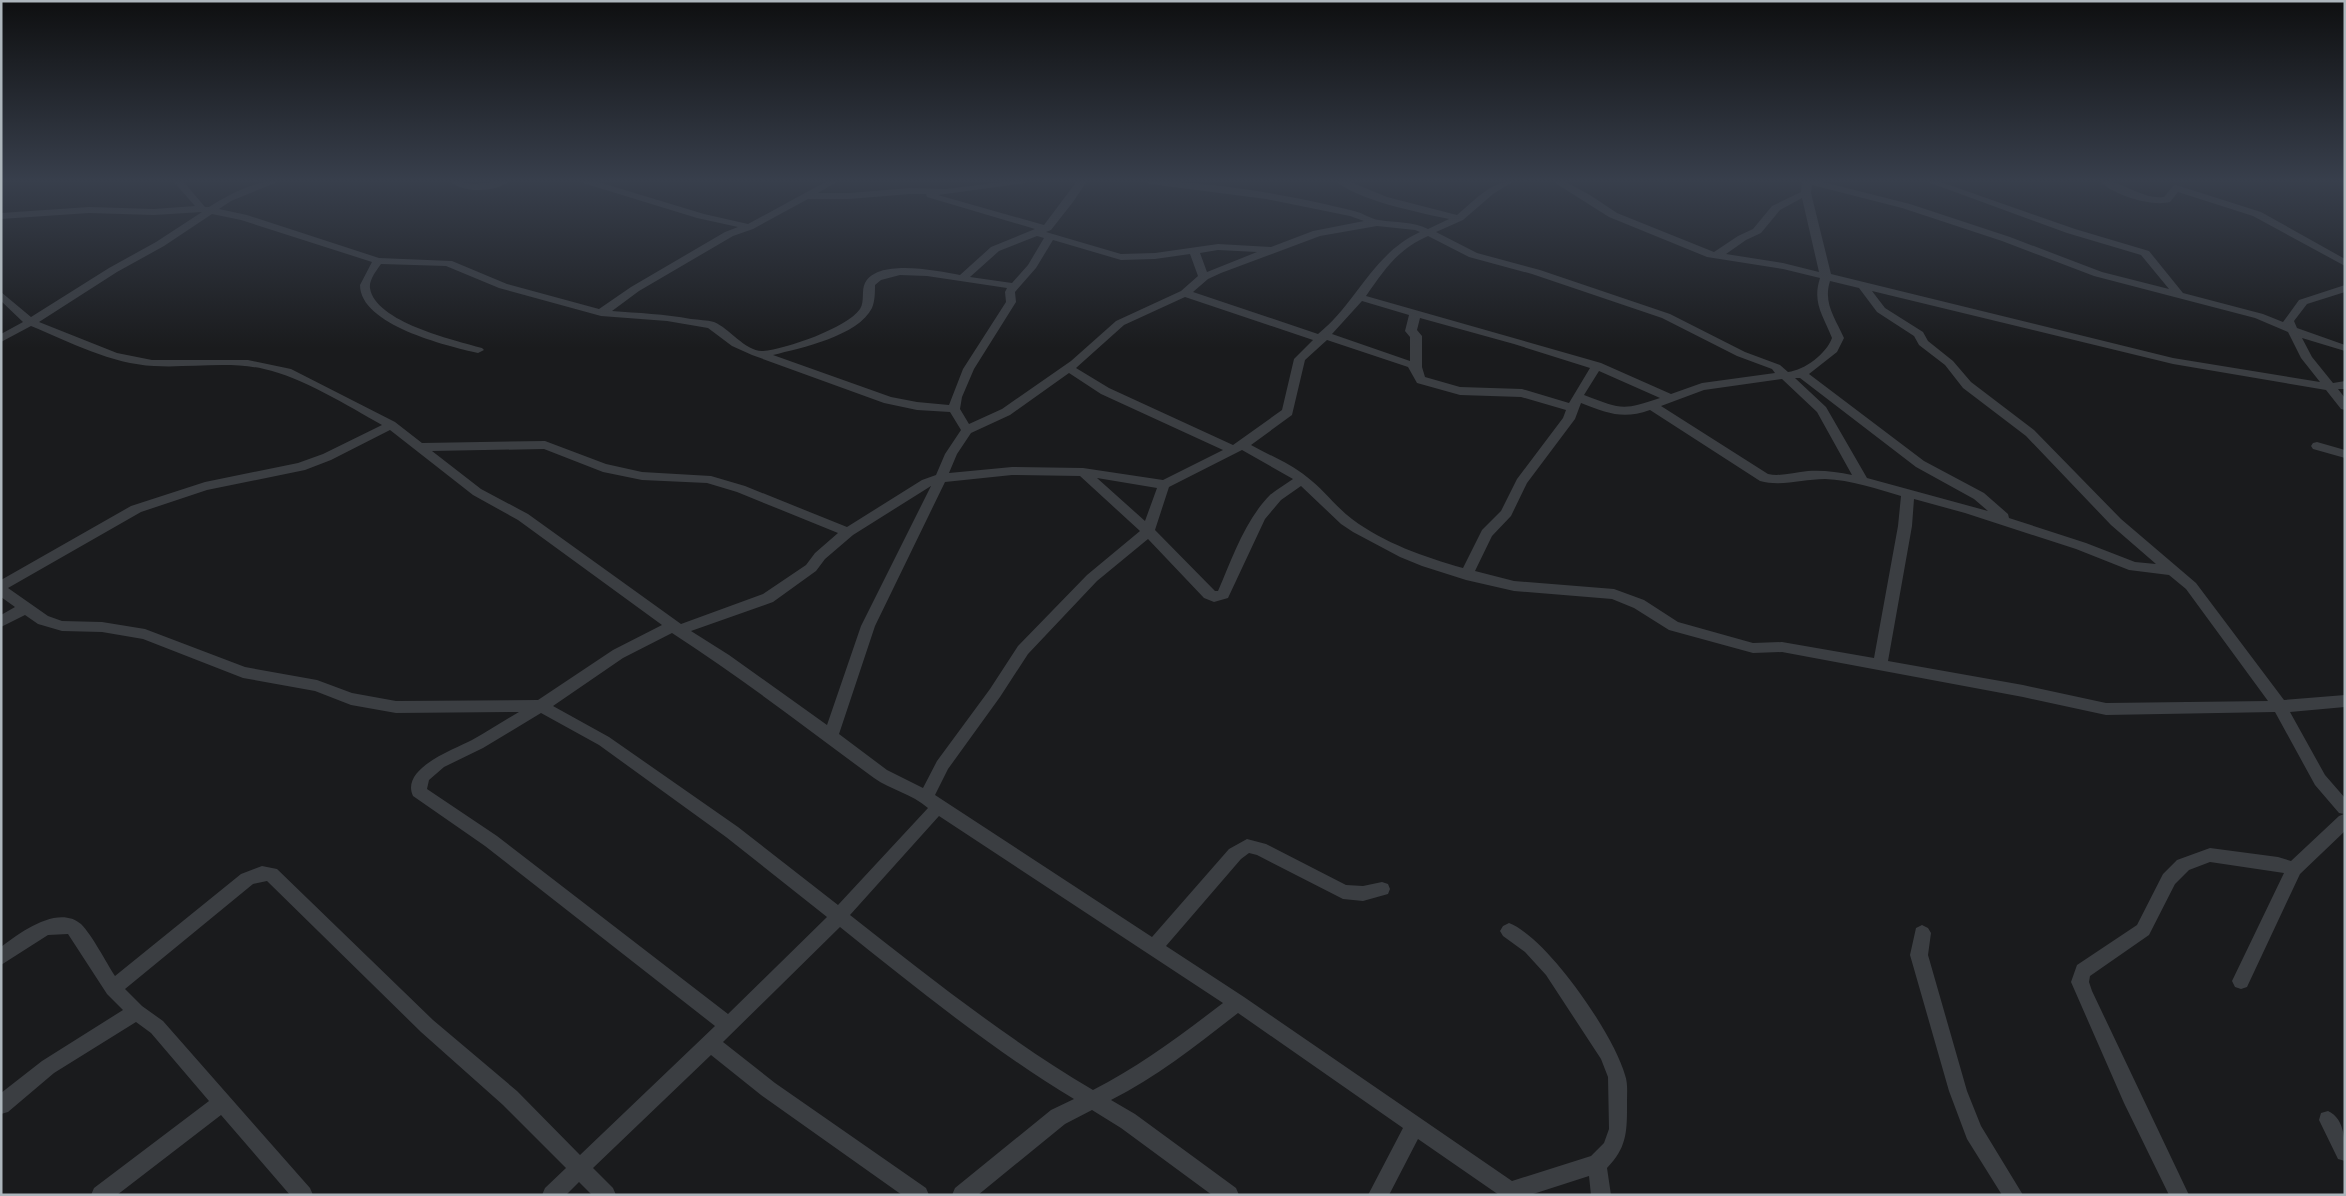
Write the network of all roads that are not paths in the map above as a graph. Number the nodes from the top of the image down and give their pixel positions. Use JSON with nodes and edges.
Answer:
{"nodes":[{"id":1,"x":170,"y":237,"type":"edge"},
{"id":2,"x":304,"y":237,"type":"edge"},
{"id":3,"x":724,"y":237,"type":"edge"},
{"id":4,"x":1031,"y":237,"type":"edge"},
{"id":5,"x":1043,"y":237,"type":"edge"},
{"id":6,"x":1060,"y":237,"type":"edge"},
{"id":7,"x":1311,"y":237,"type":"edge"},
{"id":8,"x":1417,"y":237,"type":"edge"},
{"id":9,"x":1438,"y":237,"type":"edge"},
{"id":10,"x":1668,"y":237,"type":"edge"},
{"id":11,"x":1745,"y":237,"type":"edge"},
{"id":12,"x":1816,"y":237,"type":"edge"},
{"id":13,"x":2000,"y":237,"type":"edge"},
{"id":14,"x":2091,"y":237,"type":"edge"},
{"id":15,"x":2298,"y":237,"type":"edge"},
{"id":16,"x":1272,"y":250,"type":"junction"},
{"id":17,"x":1194,"y":251,"type":"junction"},
{"id":18,"x":1716,"y":256,"type":"junction"},
{"id":19,"x":378,"y":261,"type":"junction"},
{"id":20,"x":2345,"y":263,"type":"edge"},
{"id":21,"x":1204,"y":277,"type":"junction"},
{"id":22,"x":1826,"y":277,"type":"junction"},
{"id":23,"x":962,"y":279,"type":"junction"},
{"id":24,"x":1014,"y":286,"type":"junction"},
{"id":25,"x":1863,"y":286,"type":"junction"},
{"id":26,"x":2345,"y":288,"type":"edge"},
{"id":27,"x":1185,"y":293,"type":"junction"},
{"id":28,"x":1,"y":295,"type":"edge"},
{"id":29,"x":2180,"y":296,"type":"junction"},
{"id":30,"x":1360,"y":297,"type":"junction"},
{"id":31,"x":601,"y":313,"type":"junction"},
{"id":32,"x":1415,"y":315,"type":"junction"},
{"id":33,"x":30,"y":322,"type":"junction"},
{"id":34,"x":2291,"y":329,"type":"junction"},
{"id":35,"x":1321,"y":337,"type":"junction"},
{"id":36,"x":1,"y":339,"type":"edge"},
{"id":37,"x":2345,"y":348,"type":"edge"},
{"id":38,"x":478,"y":350,"type":"dead end"},
{"id":39,"x":763,"y":355,"type":"junction"},
{"id":40,"x":1597,"y":365,"type":"junction"},
{"id":41,"x":1416,"y":367,"type":"junction"},
{"id":42,"x":1069,"y":368,"type":"junction"},
{"id":43,"x":1802,"y":374,"type":"junction"},
{"id":44,"x":1785,"y":376,"type":"junction"},
{"id":45,"x":2345,"y":385,"type":"edge"},
{"id":46,"x":2329,"y":387,"type":"junction"},
{"id":47,"x":1672,"y":399,"type":"junction"},
{"id":48,"x":1575,"y":403,"type":"junction"},
{"id":49,"x":1653,"y":406,"type":"junction"},
{"id":50,"x":2345,"y":406,"type":"edge"},
{"id":51,"x":954,"y":409,"type":"junction"},
{"id":52,"x":391,"y":425,"type":"junction"},
{"id":53,"x":967,"y":430,"type":"junction"},
{"id":54,"x":2317,"y":446,"type":"dead end"},
{"id":55,"x":420,"y":447,"type":"junction"},
{"id":56,"x":1238,"y":448,"type":"junction"},
{"id":57,"x":2345,"y":454,"type":"edge"},
{"id":58,"x":1082,"y":472,"type":"junction"},
{"id":59,"x":941,"y":478,"type":"junction"},
{"id":60,"x":1302,"y":480,"type":"junction"},
{"id":61,"x":1862,"y":481,"type":"junction"},
{"id":62,"x":1164,"y":485,"type":"junction"},
{"id":63,"x":1908,"y":492,"type":"junction"},
{"id":64,"x":2007,"y":521,"type":"junction"},
{"id":65,"x":1148,"y":531,"type":"junction"},
{"id":66,"x":848,"y":532,"type":"junction"},
{"id":67,"x":2172,"y":570,"type":"junction"},
{"id":68,"x":1466,"y":575,"type":"junction"},
{"id":69,"x":1,"y":586,"type":"edge"},
{"id":70,"x":1,"y":590,"type":"edge"},
{"id":71,"x":24,"y":609,"type":"junction"},
{"id":72,"x":1,"y":622,"type":"edge"},
{"id":73,"x":676,"y":628,"type":"junction"},
{"id":74,"x":1880,"y":664,"type":"junction"},
{"id":75,"x":2345,"y":701,"type":"edge"},
{"id":76,"x":2280,"y":705,"type":"junction"},
{"id":77,"x":541,"y":706,"type":"junction"},
{"id":78,"x":832,"y":736,"type":"junction"},
{"id":79,"x":932,"y":802,"type":"junction"},
{"id":80,"x":2345,"y":808,"type":"edge"},
{"id":81,"x":2345,"y":821,"type":"edge"},
{"id":82,"x":2294,"y":868,"type":"junction"},
{"id":83,"x":1382,"y":889,"type":"dead end"},
{"id":84,"x":837,"y":915,"type":"junction"},
{"id":85,"x":1509,"y":932,"type":"dead end"},
{"id":86,"x":1922,"y":933,"type":"dead end"},
{"id":87,"x":1153,"y":948,"type":"junction"},
{"id":88,"x":1,"y":957,"type":"edge"},
{"id":89,"x":2241,"y":980,"type":"dead end"},
{"id":90,"x":113,"y":988,"type":"junction"},
{"id":91,"x":1238,"y":1002,"type":"junction"},
{"id":92,"x":136,"y":1012,"type":"junction"},
{"id":93,"x":728,"y":1025,"type":"junction"},
{"id":94,"x":709,"y":1042,"type":"junction"},
{"id":95,"x":1090,"y":1100,"type":"junction"},
{"id":96,"x":223,"y":1102,"type":"junction"},
{"id":97,"x":1,"y":1104,"type":"edge"},
{"id":98,"x":2328,"y":1120,"type":"dead end"},
{"id":99,"x":1415,"y":1125,"type":"junction"},
{"id":100,"x":2345,"y":1152,"type":"edge"},
{"id":101,"x":1598,"y":1164,"type":"junction"},
{"id":102,"x":581,"y":1167,"type":"junction"},
{"id":103,"x":1513,"y":1193,"type":"edge"},
{"id":104,"x":101,"y":1195,"type":"edge"},
{"id":105,"x":303,"y":1195,"type":"edge"},
{"id":106,"x":552,"y":1195,"type":"edge"},
{"id":107,"x":606,"y":1195,"type":"edge"},
{"id":108,"x":919,"y":1195,"type":"edge"},
{"id":109,"x":962,"y":1195,"type":"edge"},
{"id":110,"x":1228,"y":1195,"type":"edge"},
{"id":111,"x":1378,"y":1195,"type":"edge"},
{"id":112,"x":1601,"y":1195,"type":"edge"},
{"id":113,"x":2013,"y":1195,"type":"edge"},
{"id":114,"x":2179,"y":1195,"type":"edge"}],
"edges":[{"from":1,"to":33,"type":"street"},
{"from":2,"to":19,"type":"street"},
{"from":3,"to":31,"type":"street"},
{"from":4,"to":23,"type":"street"},
{"from":5,"to":24,"type":"street"},
{"from":6,"to":17,"type":"street"},
{"from":7,"to":16,"type":"street"},
{"from":8,"to":30,"type":"street"},
{"from":9,"to":44,"type":"street"},
{"from":10,"to":18,"type":"street"},
{"from":11,"to":18,"type":"street"},
{"from":12,"to":22,"type":"street"},
{"from":13,"to":29,"type":"street"},
{"from":14,"to":29,"type":"street"},
{"from":15,"to":20,"type":"street"},
{"from":16,"to":17,"type":"street"},
{"from":16,"to":21,"type":"street"},
{"from":17,"to":21,"type":"street"},
{"from":18,"to":22,"type":"street"},
{"from":19,"to":31,"type":"street"},
{"from":19,"to":38,"type":"street"},
{"from":21,"to":27,"type":"street"},
{"from":22,"to":25,"type":"street"},
{"from":22,"to":43,"type":"street"},
{"from":23,"to":24,"type":"street"},
{"from":23,"to":39,"type":"street"},
{"from":24,"to":51,"type":"street"},
{"from":25,"to":46,"type":"street"},
{"from":25,"to":67,"type":"street"},
{"from":26,"to":34,"type":"street"},
{"from":27,"to":35,"type":"street"},
{"from":27,"to":42,"type":"street"},
{"from":28,"to":33,"type":"street"},
{"from":29,"to":34,"type":"street"},
{"from":30,"to":32,"type":"street"},
{"from":30,"to":35,"type":"street"},
{"from":31,"to":39,"type":"street"},
{"from":32,"to":40,"type":"street"},
{"from":32,"to":41,"type":"street"},
{"from":33,"to":36,"type":"street"},
{"from":33,"to":52,"type":"street"},
{"from":34,"to":37,"type":"street"},
{"from":34,"to":46,"type":"street"},
{"from":35,"to":41,"type":"street"},
{"from":35,"to":56,"type":"street"},
{"from":39,"to":51,"type":"street"},
{"from":40,"to":47,"type":"street"},
{"from":40,"to":48,"type":"street"},
{"from":41,"to":48,"type":"street"},
{"from":42,"to":53,"type":"street"},
{"from":42,"to":56,"type":"street"},
{"from":43,"to":44,"type":"street"},
{"from":43,"to":64,"type":"street"},
{"from":44,"to":47,"type":"street"},
{"from":44,"to":61,"type":"street"},
{"from":45,"to":46,"type":"street"},
{"from":46,"to":50,"type":"street"},
{"from":47,"to":49,"type":"street"},
{"from":48,"to":49,"type":"street"},
{"from":48,"to":68,"type":"street"},
{"from":49,"to":61,"type":"street"},
{"from":51,"to":53,"type":"street"},
{"from":52,"to":55,"type":"street"},
{"from":52,"to":69,"type":"street"},
{"from":53,"to":59,"type":"street"},
{"from":54,"to":57,"type":"street"},
{"from":55,"to":66,"type":"street"},
{"from":55,"to":73,"type":"street"},
{"from":56,"to":60,"type":"street"},
{"from":56,"to":62,"type":"street"},
{"from":58,"to":59,"type":"street"},
{"from":58,"to":62,"type":"street"},
{"from":58,"to":65,"type":"street"},
{"from":59,"to":66,"type":"street"},
{"from":59,"to":78,"type":"street"},
{"from":60,"to":65,"type":"street"},
{"from":60,"to":68,"type":"street"},
{"from":61,"to":63,"type":"street"},
{"from":62,"to":65,"type":"street"},
{"from":63,"to":64,"type":"street"},
{"from":63,"to":74,"type":"street"},
{"from":64,"to":67,"type":"street"},
{"from":65,"to":79,"type":"street"},
{"from":66,"to":73,"type":"street"},
{"from":67,"to":76,"type":"street"},
{"from":68,"to":74,"type":"street"},
{"from":70,"to":71,"type":"street"},
{"from":71,"to":72,"type":"street"},
{"from":71,"to":77,"type":"street"},
{"from":73,"to":77,"type":"street"},
{"from":73,"to":78,"type":"street"},
{"from":74,"to":76,"type":"street"},
{"from":75,"to":76,"type":"street"},
{"from":76,"to":80,"type":"street"},
{"from":77,"to":84,"type":"street"},
{"from":77,"to":93,"type":"street"},
{"from":78,"to":79,"type":"street"},
{"from":79,"to":84,"type":"street"},
{"from":79,"to":87,"type":"street"},
{"from":81,"to":82,"type":"street"},
{"from":82,"to":89,"type":"street"},
{"from":82,"to":114,"type":"street"},
{"from":83,"to":87,"type":"street"},
{"from":84,"to":93,"type":"street"},
{"from":84,"to":95,"type":"street"},
{"from":85,"to":101,"type":"street"},
{"from":86,"to":113,"type":"street"},
{"from":87,"to":91,"type":"street"},
{"from":88,"to":90,"type":"street"},
{"from":90,"to":92,"type":"street"},
{"from":90,"to":102,"type":"street"},
{"from":91,"to":95,"type":"street"},
{"from":91,"to":99,"type":"street"},
{"from":92,"to":96,"type":"street"},
{"from":92,"to":97,"type":"street"},
{"from":93,"to":94,"type":"street"},
{"from":94,"to":102,"type":"street"},
{"from":94,"to":108,"type":"street"},
{"from":95,"to":109,"type":"street"},
{"from":95,"to":110,"type":"street"},
{"from":96,"to":104,"type":"street"},
{"from":96,"to":105,"type":"street"},
{"from":98,"to":100,"type":"street"},
{"from":99,"to":103,"type":"street"},
{"from":99,"to":111,"type":"street"},
{"from":101,"to":103,"type":"street"},
{"from":101,"to":112,"type":"street"},
{"from":102,"to":106,"type":"street"},
{"from":102,"to":107,"type":"street"}]}
